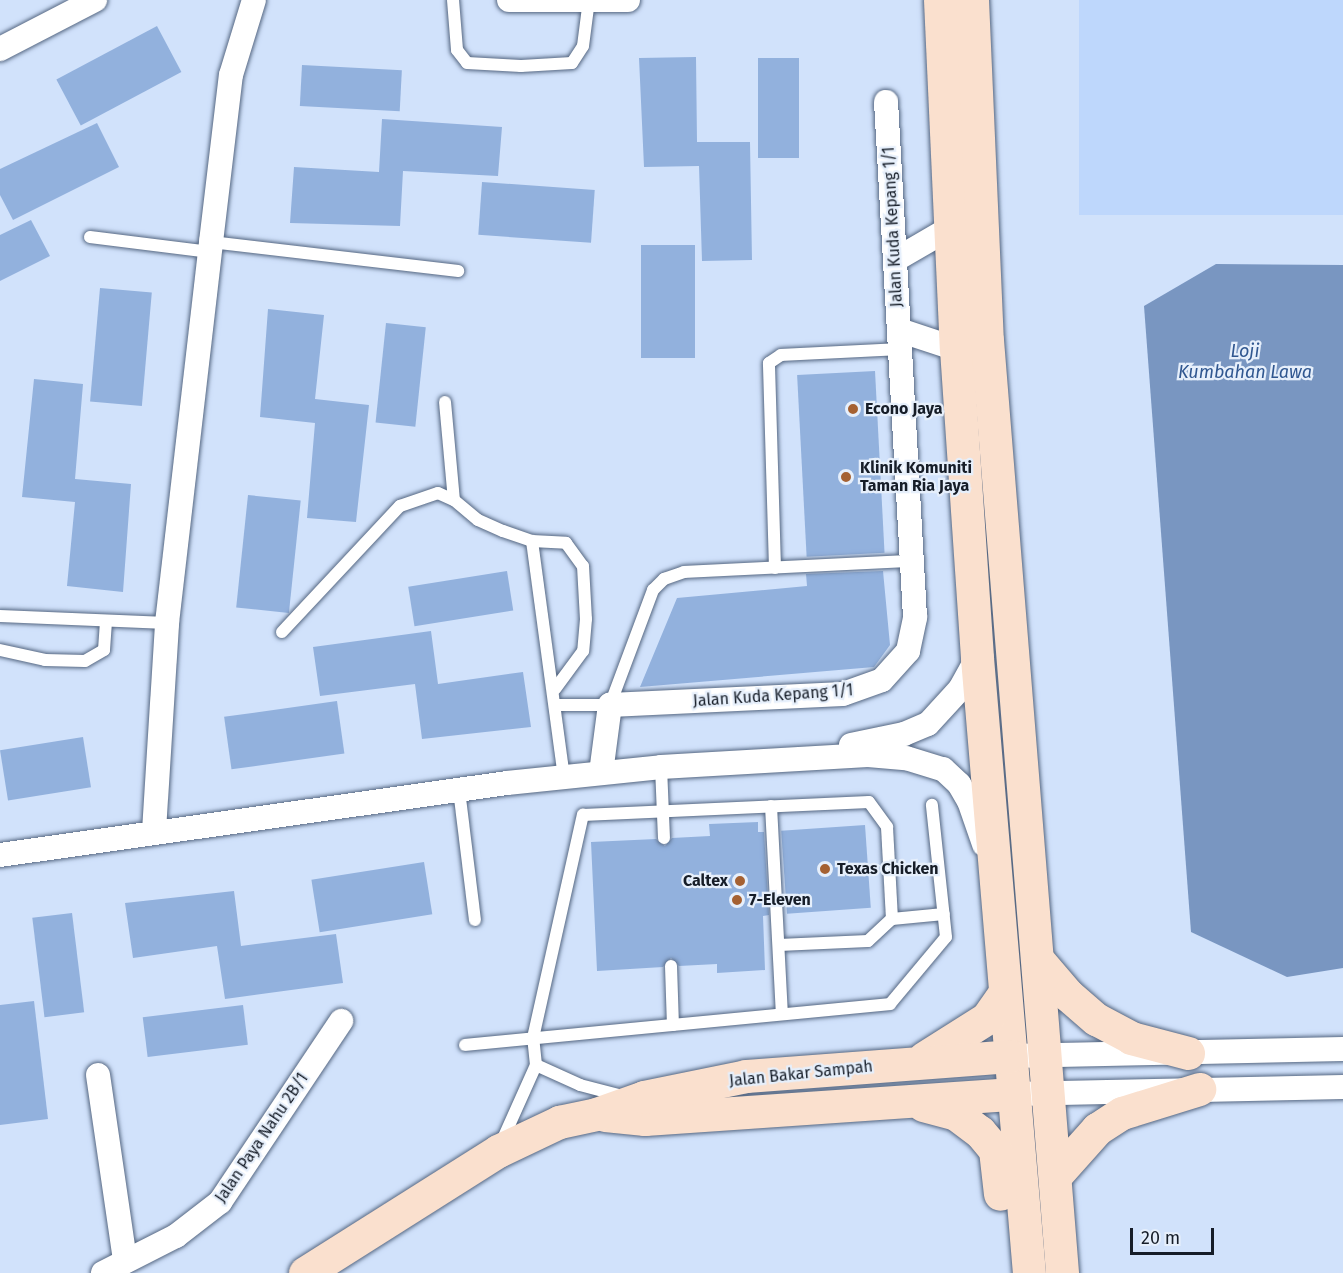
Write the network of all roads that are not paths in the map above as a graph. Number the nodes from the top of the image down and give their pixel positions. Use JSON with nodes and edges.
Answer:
{"nodes":[{"id":1,"x":95,"y":0,"type":"edge"},
{"id":2,"x":254,"y":0,"type":"edge"},
{"id":3,"x":453,"y":0,"type":"edge"},
{"id":4,"x":509,"y":0,"type":"edge"},
{"id":5,"x":531,"y":0,"type":"edge"},
{"id":6,"x":628,"y":0,"type":"edge"},
{"id":7,"x":940,"y":0,"type":"edge"},
{"id":8,"x":972,"y":0,"type":"edge"},
{"id":9,"x":589,"y":1,"type":"edge"},
{"id":10,"x":0,"y":49,"type":"edge"},
{"id":11,"x":886,"y":102,"type":"dead end"},
{"id":12,"x":950,"y":228,"type":"junction"},
{"id":13,"x":90,"y":237,"type":"dead end"},
{"id":14,"x":210,"y":247,"type":"junction"},
{"id":15,"x":895,"y":260,"type":"junction"},
{"id":16,"x":458,"y":271,"type":"dead end"},
{"id":17,"x":899,"y":339,"type":"junction"},
{"id":18,"x":956,"y":349,"type":"junction"},
{"id":19,"x":445,"y":402,"type":"dead end"},
{"id":20,"x":454,"y":500,"type":"junction"},
{"id":21,"x":532,"y":542,"type":"junction"},
{"id":22,"x":912,"y":561,"type":"junction"},
{"id":23,"x":775,"y":568,"type":"junction"},
{"id":24,"x":0,"y":616,"type":"edge"},
{"id":25,"x":106,"y":623,"type":"junction"},
{"id":26,"x":166,"y":623,"type":"junction"},
{"id":27,"x":282,"y":632,"type":"dead end"},
{"id":28,"x":0,"y":650,"type":"edge"},
{"id":29,"x":977,"y":658,"type":"junction"},
{"id":30,"x":555,"y":689,"type":"junction"},
{"id":31,"x":556,"y":705,"type":"junction"},
{"id":32,"x":610,"y":705,"type":"junction"},
{"id":33,"x":778,"y":758,"type":"junction"},
{"id":34,"x":661,"y":767,"type":"junction"},
{"id":35,"x":601,"y":773,"type":"junction"},
{"id":36,"x":564,"y":777,"type":"junction"},
{"id":37,"x":459,"y":790,"type":"junction"},
{"id":38,"x":932,"y":805,"type":"dead end"},
{"id":39,"x":771,"y":806,"type":"junction"},
{"id":40,"x":664,"y":811,"type":"junction"},
{"id":41,"x":154,"y":831,"type":"junction"},
{"id":42,"x":664,"y":838,"type":"dead end"},
{"id":43,"x":0,"y":855,"type":"edge"},
{"id":44,"x":995,"y":875,"type":"junction"},
{"id":45,"x":944,"y":914,"type":"junction"},
{"id":46,"x":892,"y":919,"type":"junction"},
{"id":47,"x":475,"y":920,"type":"dead end"},
{"id":48,"x":778,"y":945,"type":"junction"},
{"id":49,"x":1038,"y":960,"type":"junction"},
{"id":50,"x":670,"y":966,"type":"dead end"},
{"id":51,"x":1004,"y":994,"type":"junction"},
{"id":52,"x":782,"y":1014,"type":"junction"},
{"id":53,"x":341,"y":1021,"type":"dead end"},
{"id":54,"x":673,"y":1024,"type":"junction"},
{"id":55,"x":533,"y":1038,"type":"junction"},
{"id":56,"x":465,"y":1044,"type":"dead end"},
{"id":57,"x":1343,"y":1049,"type":"edge"},
{"id":58,"x":1188,"y":1053,"type":"junction"},
{"id":59,"x":1046,"y":1054,"type":"junction"},
{"id":60,"x":1010,"y":1056,"type":"junction"},
{"id":61,"x":915,"y":1063,"type":"junction"},
{"id":62,"x":536,"y":1065,"type":"junction"},
{"id":63,"x":98,"y":1075,"type":"dead end"},
{"id":64,"x":1343,"y":1087,"type":"edge"},
{"id":65,"x":1199,"y":1089,"type":"junction"},
{"id":66,"x":1013,"y":1094,"type":"junction"},
{"id":67,"x":1049,"y":1094,"type":"junction"},
{"id":68,"x":644,"y":1096,"type":"junction"},
{"id":69,"x":907,"y":1101,"type":"junction"},
{"id":70,"x":596,"y":1114,"type":"junction"},
{"id":71,"x":498,"y":1151,"type":"junction"},
{"id":72,"x":1056,"y":1174,"type":"junction"},
{"id":73,"x":125,"y":1262,"type":"junction"},
{"id":74,"x":103,"y":1273,"type":"edge"},
{"id":75,"x":305,"y":1273,"type":"edge"},
{"id":76,"x":1010,"y":1273,"type":"edge"},
{"id":77,"x":1029,"y":1273,"type":"edge"},
{"id":78,"x":1062,"y":1273,"type":"edge"}],
"edges":[{"from":1,"to":10,"type":"street"},
{"from":2,"to":14,"type":"street"},
{"from":3,"to":9,"type":"lane"},
{"from":4,"to":5,"type":"street"},
{"from":5,"to":9,"type":"street"},
{"from":6,"to":9,"type":"street"},
{"from":7,"to":12,"type":"main road"},
{"from":8,"to":49,"type":"main road"},
{"from":11,"to":15,"type":"street","name":"Jalan Kuda Kepang 1/1"},
{"from":12,"to":15,"type":"street"},
{"from":12,"to":18,"type":"main road"},
{"from":13,"to":14,"type":"lane"},
{"from":14,"to":16,"type":"lane"},
{"from":14,"to":26,"type":"street"},
{"from":15,"to":17,"type":"street","name":"Jalan Kuda Kepang 1/1"},
{"from":17,"to":18,"type":"street"},
{"from":17,"to":22,"type":"street","name":"Jalan Kuda Kepang 1/1"},
{"from":17,"to":23,"type":"lane"},
{"from":18,"to":29,"type":"main road"},
{"from":19,"to":20,"type":"lane"},
{"from":20,"to":21,"type":"lane"},
{"from":20,"to":27,"type":"lane"},
{"from":21,"to":30,"type":"lane"},
{"from":21,"to":30,"type":"lane"},
{"from":22,"to":23,"type":"lane"},
{"from":22,"to":32,"type":"street","name":"Jalan Kuda Kepang 1/1"},
{"from":23,"to":32,"type":"lane"},
{"from":24,"to":25,"type":"lane"},
{"from":25,"to":26,"type":"lane"},
{"from":25,"to":28,"type":"lane"},
{"from":26,"to":41,"type":"street"},
{"from":29,"to":33,"type":"street"},
{"from":29,"to":44,"type":"main road"},
{"from":30,"to":31,"type":"lane"},
{"from":31,"to":32,"type":"lane"},
{"from":31,"to":36,"type":"lane"},
{"from":32,"to":35,"type":"street"},
{"from":33,"to":34,"type":"street"},
{"from":33,"to":44,"type":"street"},
{"from":34,"to":35,"type":"street"},
{"from":34,"to":40,"type":"lane"},
{"from":35,"to":36,"type":"street"},
{"from":36,"to":37,"type":"street"},
{"from":37,"to":41,"type":"street"},
{"from":37,"to":47,"type":"lane"},
{"from":38,"to":45,"type":"lane"},
{"from":39,"to":40,"type":"lane"},
{"from":39,"to":46,"type":"lane"},
{"from":39,"to":48,"type":"lane"},
{"from":40,"to":42,"type":"lane"},
{"from":40,"to":55,"type":"lane"},
{"from":41,"to":43,"type":"street"},
{"from":44,"to":51,"type":"main road"},
{"from":45,"to":46,"type":"lane"},
{"from":45,"to":52,"type":"lane"},
{"from":46,"to":48,"type":"lane"},
{"from":48,"to":52,"type":"lane"},
{"from":49,"to":58,"type":"main road"},
{"from":49,"to":59,"type":"main road"},
{"from":50,"to":54,"type":"lane"},
{"from":51,"to":60,"type":"main road"},
{"from":51,"to":61,"type":"main road"},
{"from":52,"to":54,"type":"lane"},
{"from":53,"to":73,"type":"street","name":"Jalan Paya Nahu 2B/1"},
{"from":54,"to":55,"type":"lane"},
{"from":55,"to":56,"type":"lane"},
{"from":55,"to":62,"type":"lane"},
{"from":57,"to":58,"type":"street"},
{"from":58,"to":59,"type":"street"},
{"from":59,"to":60,"type":"street"},
{"from":59,"to":67,"type":"main road"},
{"from":60,"to":61,"type":"main road","name":"Jalan Bakar Sampah"},
{"from":60,"to":66,"type":"main road"},
{"from":61,"to":68,"type":"main road","name":"Jalan Bakar Sampah"},
{"from":62,"to":68,"type":"lane"},
{"from":62,"to":71,"type":"lane"},
{"from":63,"to":73,"type":"street"},
{"from":64,"to":65,"type":"street"},
{"from":65,"to":67,"type":"street"},
{"from":65,"to":72,"type":"main road"},
{"from":66,"to":67,"type":"street"},
{"from":66,"to":69,"type":"main road","name":"Jalan Bakar Sampah"},
{"from":66,"to":77,"type":"main road"},
{"from":67,"to":72,"type":"main road"},
{"from":68,"to":70,"type":"main road","name":"Jalan Bakar Sampah"},
{"from":69,"to":70,"type":"main road","name":"Jalan Bakar Sampah"},
{"from":69,"to":76,"type":"main road"},
{"from":70,"to":71,"type":"main road","name":"Jalan Bakar Sampah"},
{"from":71,"to":75,"type":"main road","name":"Jalan Bakar Sampah"},
{"from":72,"to":78,"type":"main road"},
{"from":73,"to":74,"type":"street","name":"Jalan Paya Nahu 2B/1"}]}
